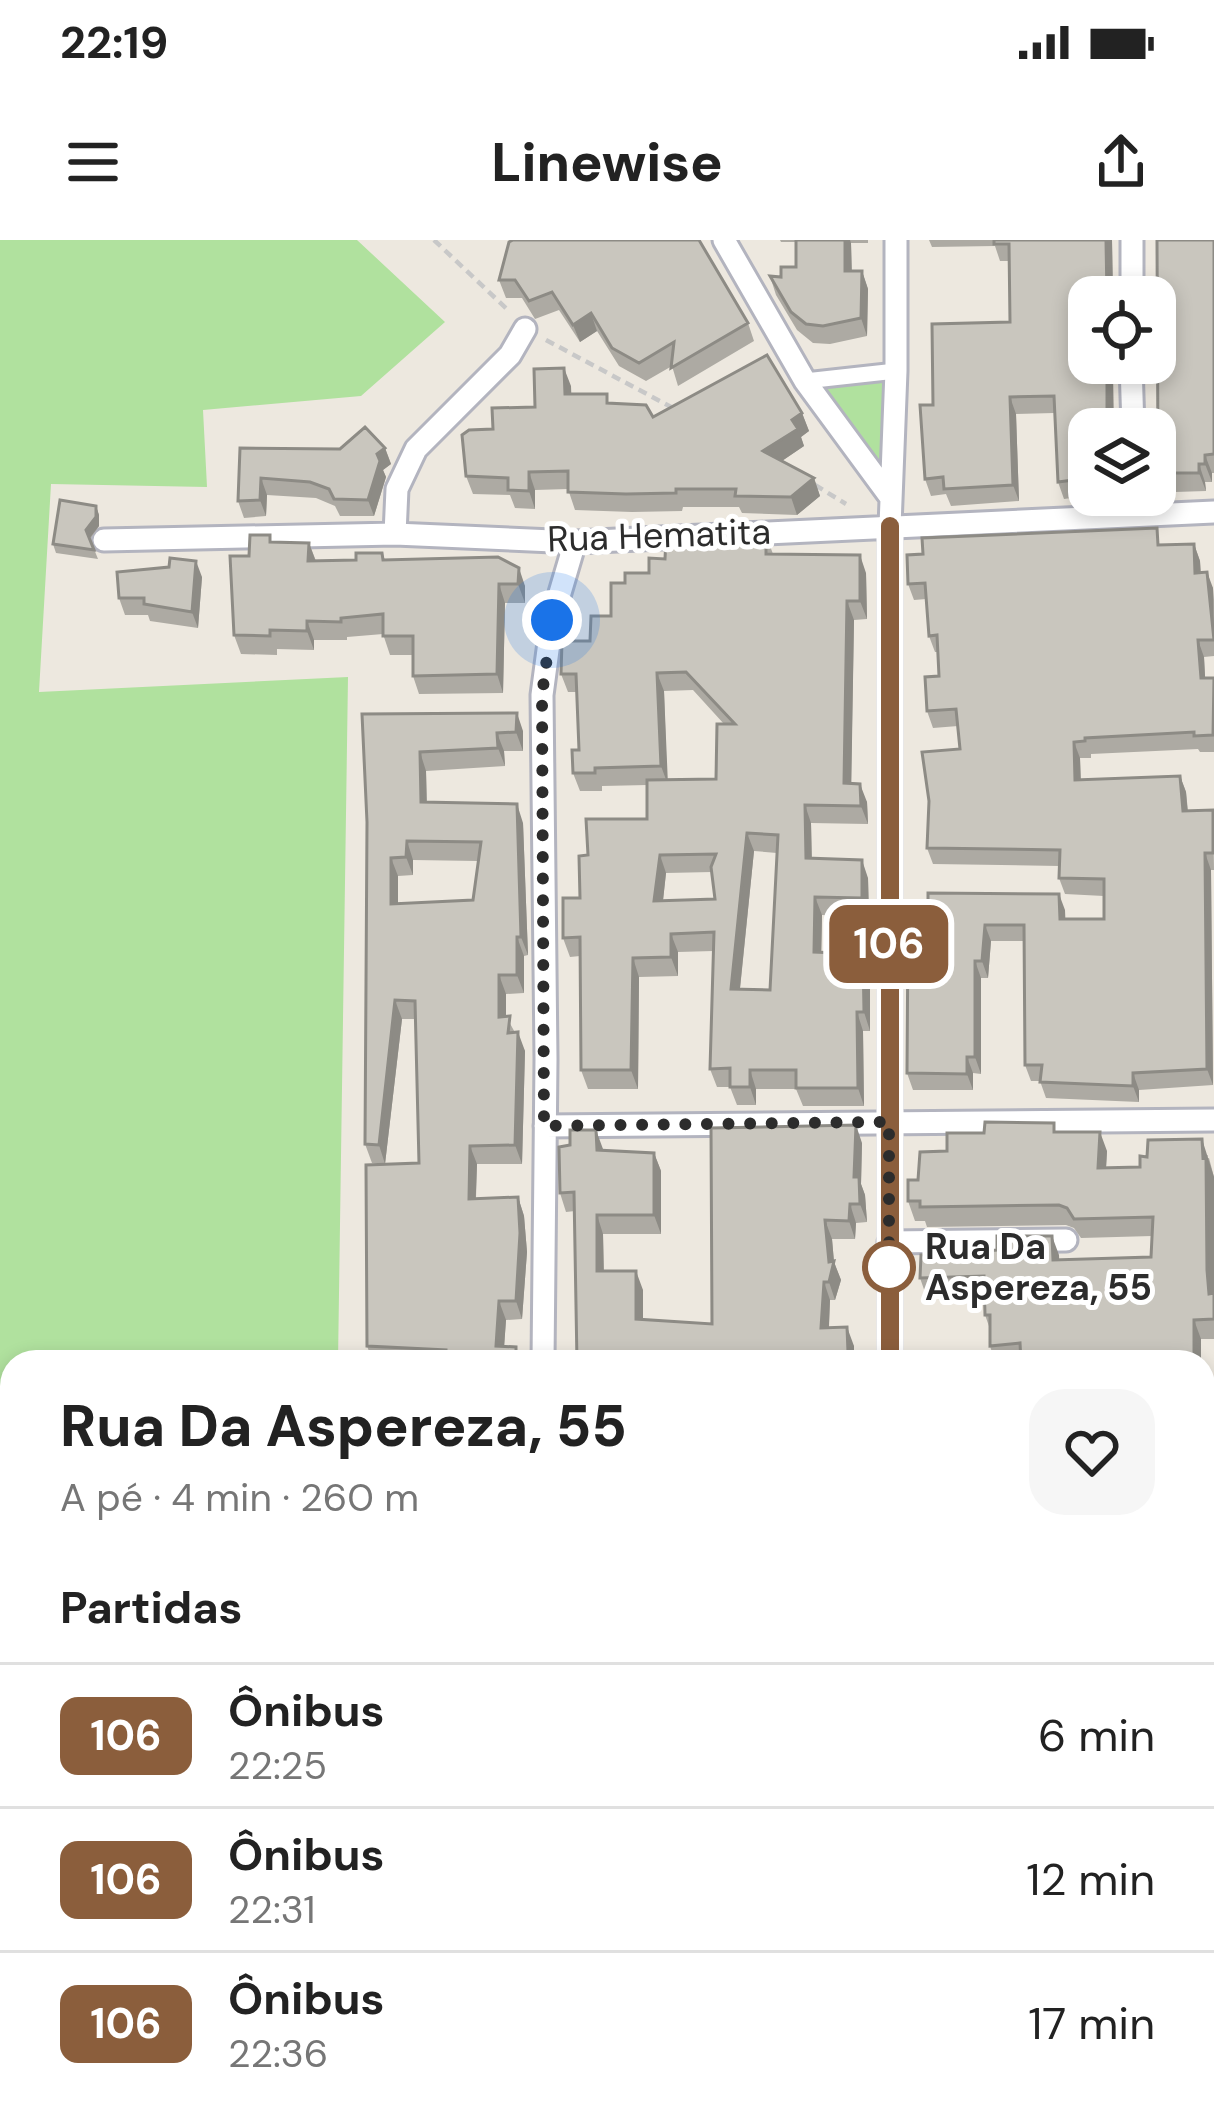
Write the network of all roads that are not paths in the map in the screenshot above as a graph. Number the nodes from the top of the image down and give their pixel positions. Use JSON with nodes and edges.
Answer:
{"nodes":[{"id":1,"x":724,"y":240,"type":"edge"},
{"id":2,"x":896,"y":240,"type":"edge"},
{"id":3,"x":1132,"y":240,"type":"edge"},
{"id":4,"x":1132,"y":276,"type":"edge"},
{"id":5,"x":525,"y":329,"type":"road end"},
{"id":6,"x":896,"y":371,"type":"junction"},
{"id":7,"x":805,"y":381,"type":"junction"},
{"id":8,"x":891,"y":498,"type":"junction"},
{"id":9,"x":1176,"y":508,"type":"edge"},
{"id":10,"x":1068,"y":510,"type":"edge"},
{"id":11,"x":1214,"y":512,"type":"edge"},
{"id":12,"x":886,"y":526,"type":"junction"},
{"id":13,"x":394,"y":534,"type":"junction"},
{"id":14,"x":104,"y":540,"type":"dead end"},
{"id":15,"x":575,"y":542,"type":"junction"},
{"id":16,"x":1214,"y":1120,"type":"edge"},
{"id":17,"x":889,"y":1122,"type":"junction"},
{"id":18,"x":544,"y":1126,"type":"junction"},
{"id":19,"x":1066,"y":1240,"type":"dead end"},
{"id":20,"x":889,"y":1242,"type":"junction"},
{"id":21,"x":543,"y":1350,"type":"edge"},
{"id":22,"x":890,"y":1350,"type":"edge"}],
"edges":[{"from":1,"to":7,"type":"street"},
{"from":2,"to":6,"type":"street"},
{"from":3,"to":4,"type":"street"},
{"from":5,"to":13,"type":"street"},
{"from":6,"to":7,"type":"street"},
{"from":6,"to":8,"type":"street"},
{"from":7,"to":8,"type":"street"},
{"from":8,"to":12,"type":"street"},
{"from":9,"to":11,"type":"street","name":"Rua Hematita"},
{"from":10,"to":12,"type":"street","name":"Rua Hematita"},
{"from":12,"to":15,"type":"street","name":"Rua Hematita"},
{"from":12,"to":17,"type":"street"},
{"from":13,"to":14,"type":"street","name":"Rua Hematita"},
{"from":13,"to":15,"type":"street","name":"Rua Hematita"},
{"from":15,"to":18,"type":"street"},
{"from":16,"to":17,"type":"street"},
{"from":17,"to":18,"type":"street"},
{"from":17,"to":20,"type":"street"},
{"from":18,"to":21,"type":"street"},
{"from":19,"to":20,"type":"street"},
{"from":20,"to":22,"type":"street"}]}
